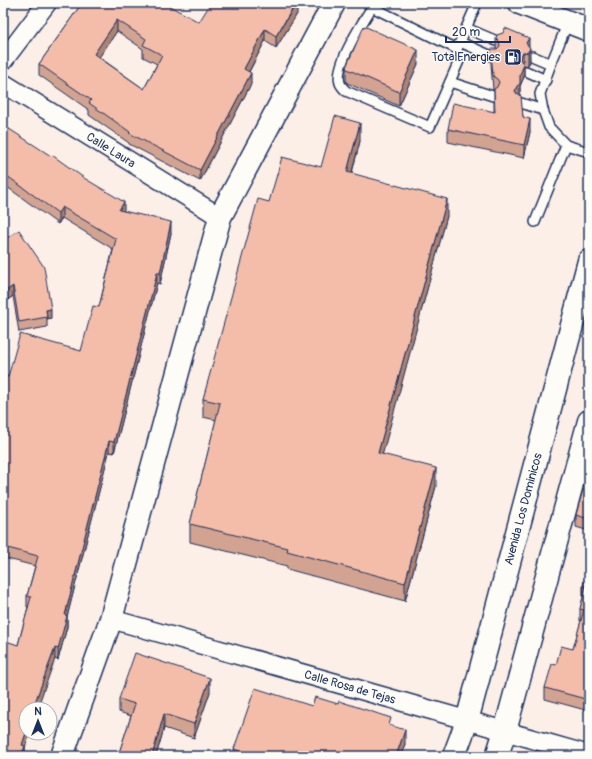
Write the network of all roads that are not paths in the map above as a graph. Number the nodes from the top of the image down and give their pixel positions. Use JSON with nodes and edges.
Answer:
{"nodes":[{"id":1,"x":47,"y":3,"type":"edge"},
{"id":2,"x":334,"y":3,"type":"edge"},
{"id":3,"x":477,"y":3,"type":"edge"},
{"id":4,"x":520,"y":3,"type":"edge"},
{"id":5,"x":568,"y":22,"type":"junction"},
{"id":6,"x":466,"y":28,"type":"junction"},
{"id":7,"x":589,"y":30,"type":"edge"},
{"id":8,"x":500,"y":42,"type":"edge"},
{"id":9,"x":458,"y":45,"type":"junction"},
{"id":10,"x":532,"y":56,"type":"dead end"},
{"id":11,"x":494,"y":57,"type":"edge"},
{"id":12,"x":3,"y":61,"type":"edge"},
{"id":13,"x":551,"y":64,"type":"junction"},
{"id":14,"x":526,"y":71,"type":"dead end"},
{"id":15,"x":546,"y":80,"type":"junction"},
{"id":16,"x":3,"y":82,"type":"edge"},
{"id":17,"x":450,"y":82,"type":"junction"},
{"id":18,"x":493,"y":96,"type":"edge"},
{"id":19,"x":521,"y":103,"type":"edge"},
{"id":20,"x":543,"y":110,"type":"junction"},
{"id":21,"x":566,"y":145,"type":"junction"},
{"id":22,"x":589,"y":152,"type":"edge"},
{"id":23,"x":220,"y":217,"type":"junction"},
{"id":24,"x":535,"y":222,"type":"dead end"},
{"id":25,"x":589,"y":261,"type":"edge"},
{"id":26,"x":589,"y":421,"type":"edge"},
{"id":27,"x":111,"y":619,"type":"junction"},
{"id":28,"x":467,"y":720,"type":"junction"},
{"id":29,"x":505,"y":731,"type":"junction"},
{"id":30,"x":589,"y":755,"type":"edge"},
{"id":31,"x":62,"y":756,"type":"edge"},
{"id":32,"x":454,"y":756,"type":"edge"},
{"id":33,"x":497,"y":756,"type":"edge"}],
"edges":[{"from":1,"to":12,"type":"street"},
{"from":2,"to":23,"type":"street"},
{"from":3,"to":6,"type":"lane"},
{"from":4,"to":5,"type":"street"},
{"from":5,"to":7,"type":"street"},
{"from":5,"to":13,"type":"lane"},
{"from":6,"to":8,"type":"lane"},
{"from":6,"to":9,"type":"lane"},
{"from":9,"to":11,"type":"lane"},
{"from":9,"to":17,"type":"lane"},
{"from":9,"to":17,"type":"lane"},
{"from":10,"to":13,"type":"lane"},
{"from":13,"to":15,"type":"lane"},
{"from":14,"to":15,"type":"lane"},
{"from":15,"to":20,"type":"lane"},
{"from":16,"to":23,"type":"street","name":"Calle Laura"},
{"from":17,"to":18,"type":"lane"},
{"from":19,"to":20,"type":"lane"},
{"from":20,"to":21,"type":"lane"},
{"from":21,"to":22,"type":"lane"},
{"from":21,"to":24,"type":"lane"},
{"from":23,"to":27,"type":"street"},
{"from":25,"to":28,"type":"street","name":"Avenida Los Dominicos"},
{"from":26,"to":29,"type":"street"},
{"from":27,"to":28,"type":"street","name":"Calle Rosa de Tejas"},
{"from":27,"to":31,"type":"street"},
{"from":28,"to":29,"type":"street","name":"Calle Rosa de Tejas"},
{"from":28,"to":32,"type":"street","name":"Avenida Los Dominicos"},
{"from":29,"to":30,"type":"street","name":"Calle Rosa de Tejas"},
{"from":29,"to":33,"type":"street"}]}
